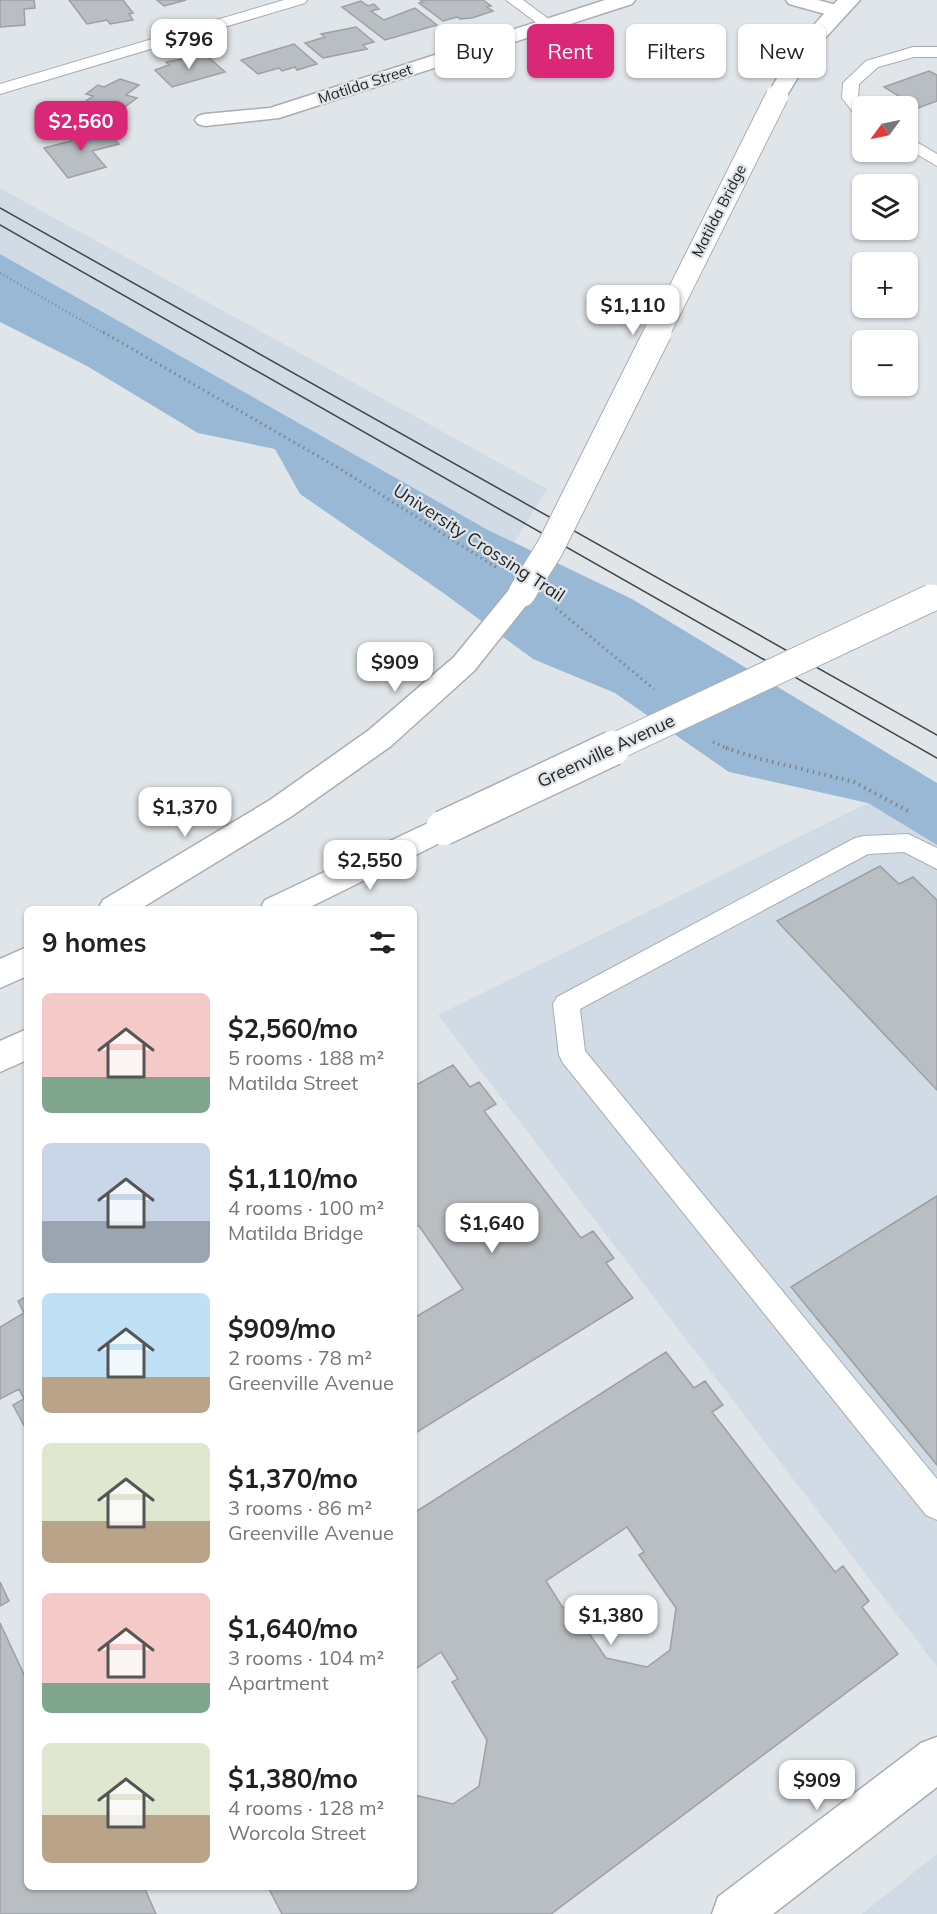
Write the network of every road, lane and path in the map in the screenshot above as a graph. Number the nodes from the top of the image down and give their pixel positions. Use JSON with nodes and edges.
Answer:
{"nodes":[{"id":1,"x":300,"y":0,"type":"edge"},
{"id":2,"x":513,"y":0,"type":"edge"},
{"id":3,"x":625,"y":0,"type":"edge"},
{"id":4,"x":796,"y":0,"type":"edge"},
{"id":5,"x":843,"y":6,"type":"edge"},
{"id":6,"x":547,"y":24,"type":"edge"},
{"id":7,"x":556,"y":24,"type":"edge"},
{"id":8,"x":527,"y":33,"type":"edge"},
{"id":9,"x":937,"y":52,"type":"edge"},
{"id":10,"x":0,"y":89,"type":"edge"},
{"id":11,"x":852,"y":100,"type":"edge"},
{"id":12,"x":205,"y":120,"type":"dead end"},
{"id":13,"x":918,"y":149,"type":"edge"},
{"id":14,"x":937,"y":161,"type":"edge"},
{"id":15,"x":0,"y":273,"type":"edge"},
{"id":16,"x":514,"y":583,"type":"junction"},
{"id":17,"x":934,"y":597,"type":"edge"},
{"id":18,"x":550,"y":603,"type":"dead end"},
{"id":19,"x":655,"y":691,"type":"dead end"},
{"id":20,"x":707,"y":739,"type":"dead end"},
{"id":21,"x":910,"y":812,"type":"dead end"},
{"id":22,"x":937,"y":860,"type":"edge"},
{"id":23,"x":119,"y":906,"type":"edge"},
{"id":24,"x":282,"y":906,"type":"edge"},
{"id":25,"x":24,"y":962,"type":"edge"},
{"id":26,"x":0,"y":975,"type":"edge"},
{"id":27,"x":24,"y":1045,"type":"edge"},
{"id":28,"x":0,"y":1058,"type":"edge"},
{"id":29,"x":937,"y":1504,"type":"edge"},
{"id":30,"x":937,"y":1759,"type":"edge"},
{"id":31,"x":735,"y":1914,"type":"edge"}],
"edges":[{"from":1,"to":10,"type":"lane"},
{"from":2,"to":6,"type":"lane"},
{"from":3,"to":7,"type":"main road","name":"Matilda Street"},
{"from":4,"to":5,"type":"main road"},
{"from":5,"to":16,"type":"main road","name":"Matilda Bridge","bridge":true},
{"from":8,"to":12,"type":"main road","name":"Matilda Street"},
{"from":9,"to":11,"type":"lane"},
{"from":13,"to":14,"type":"lane"},
{"from":15,"to":16,"type":"path","name":"University Crossing Trail"},
{"from":16,"to":23,"type":"main road"},
{"from":17,"to":24,"type":"main road","name":"Greenville Avenue","bridge":true},
{"from":18,"to":19,"type":"path","name":"University Crossing Trail"},
{"from":20,"to":21,"type":"path"},
{"from":22,"to":29,"type":"lane"},
{"from":25,"to":26,"type":"main road"},
{"from":27,"to":28,"type":"main road"},
{"from":30,"to":31,"type":"main road"}]}
